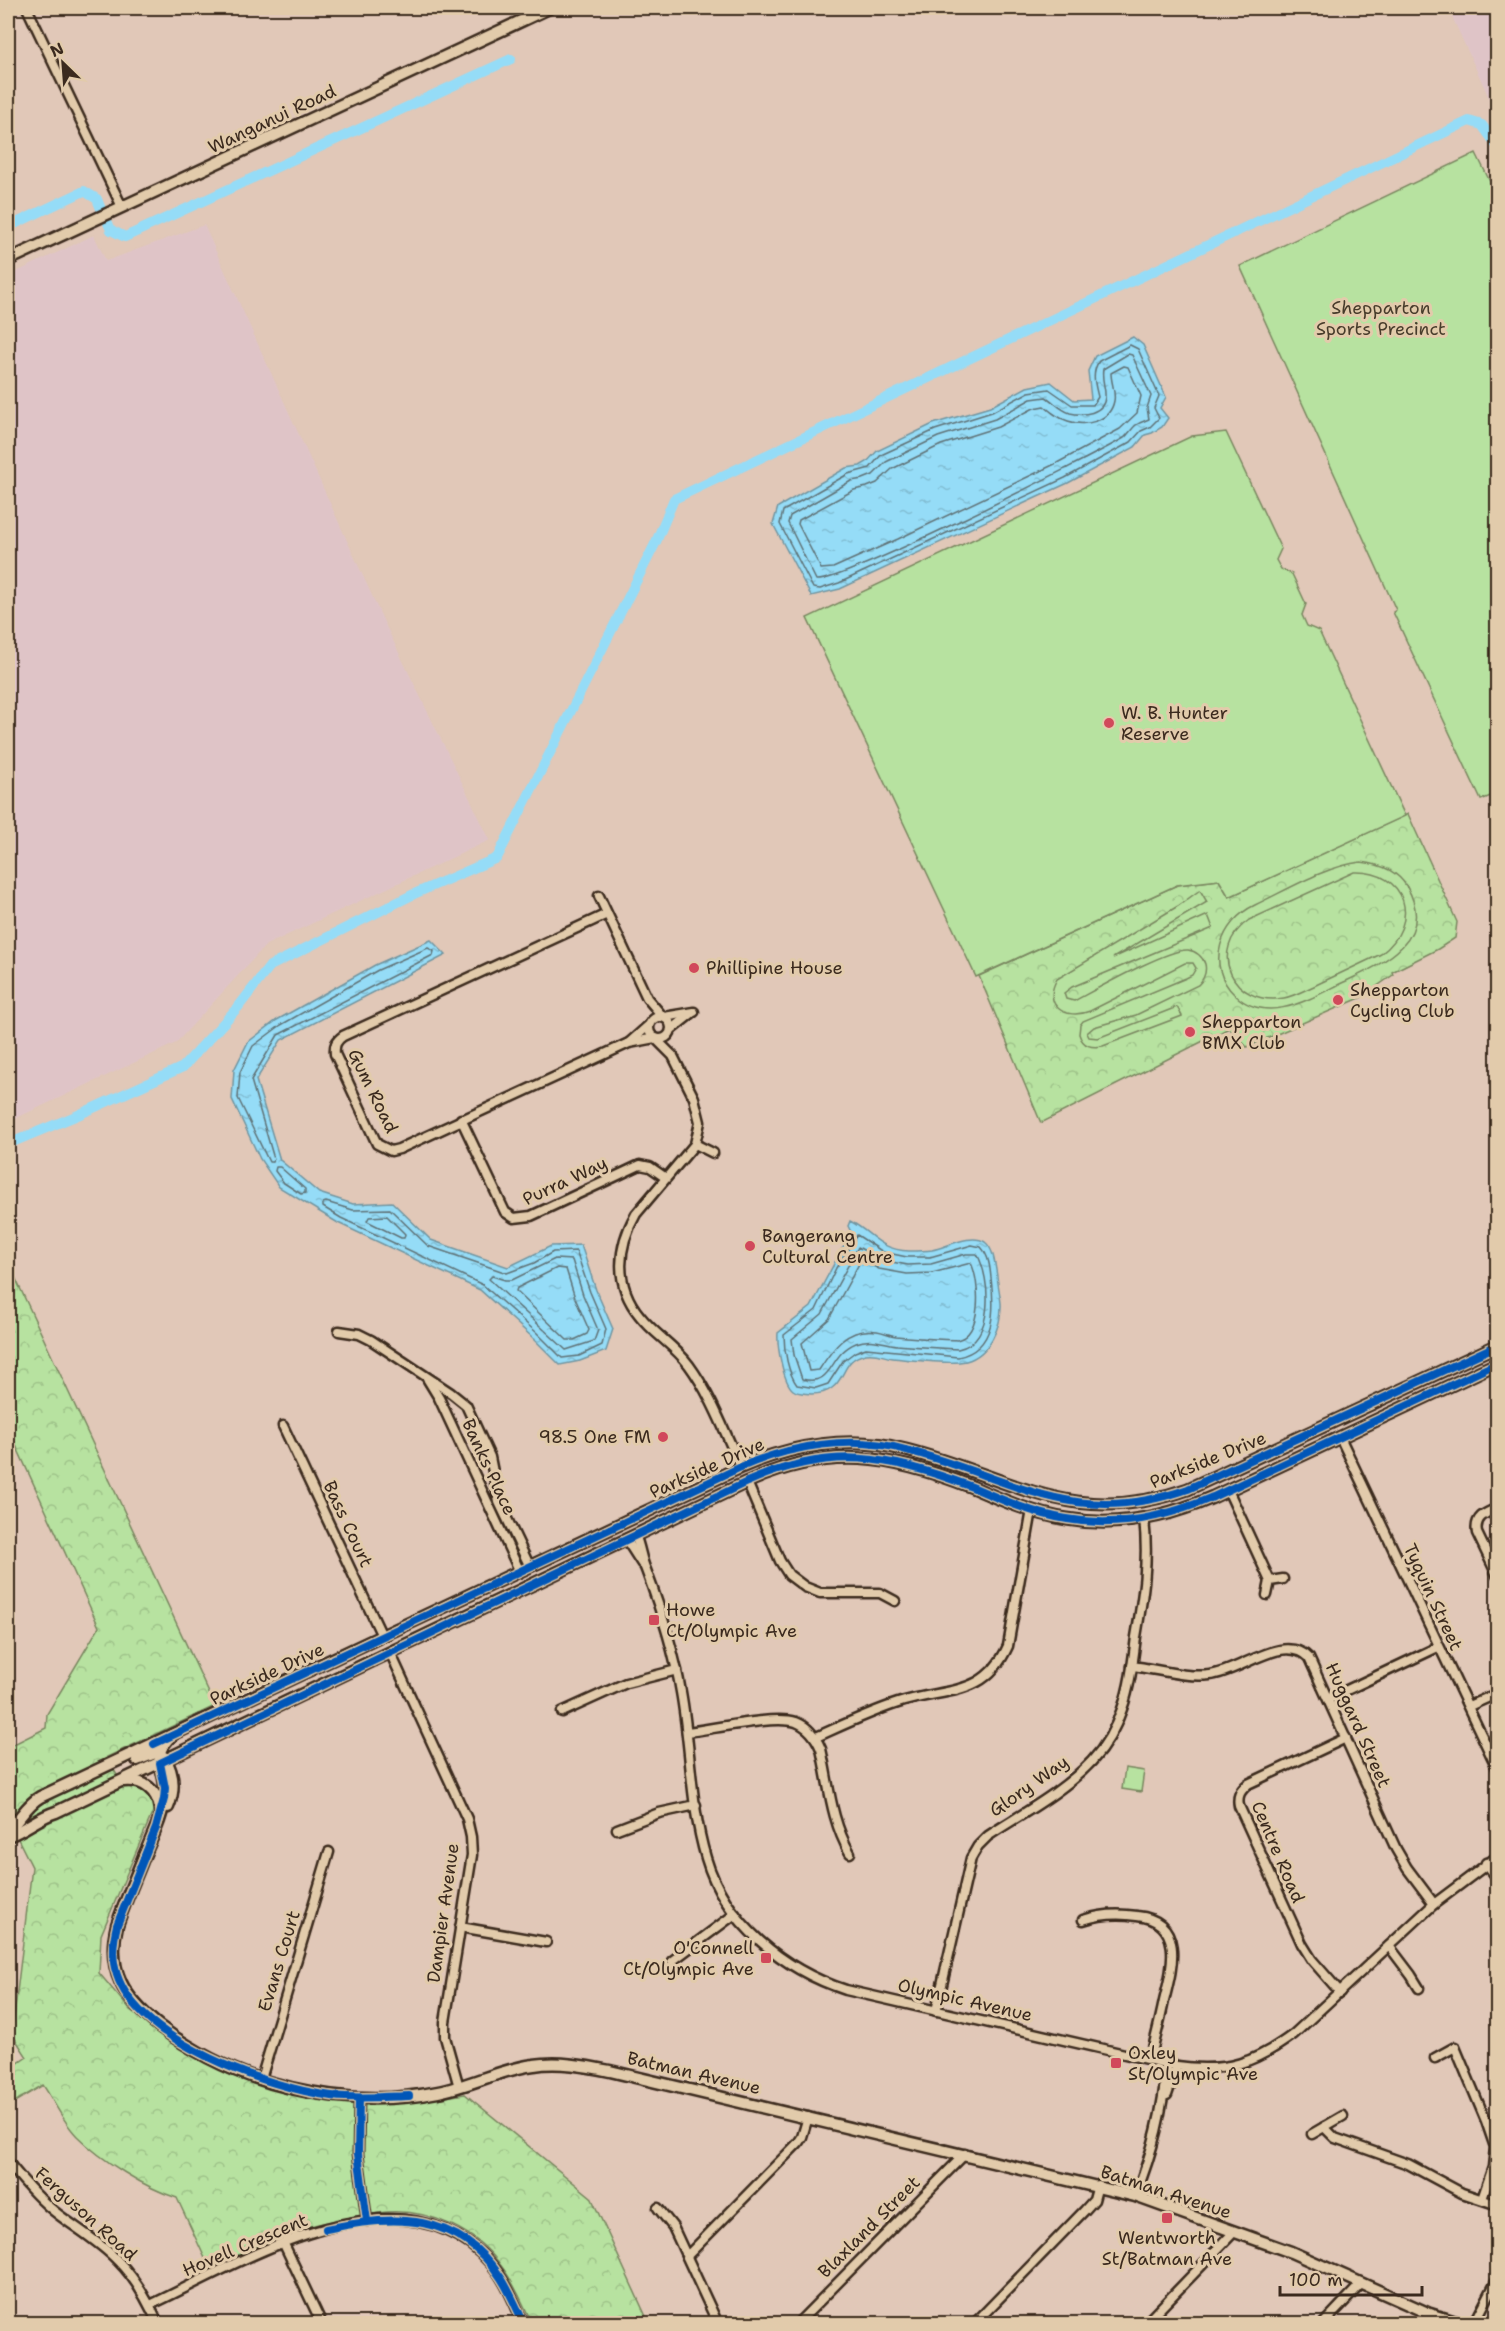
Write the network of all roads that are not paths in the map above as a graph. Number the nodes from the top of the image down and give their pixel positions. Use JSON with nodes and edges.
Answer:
{"nodes":[{"id":1,"x":27,"y":8,"type":"edge"},
{"id":2,"x":549,"y":8,"type":"edge"},
{"id":3,"x":122,"y":207,"type":"junction"},
{"id":4,"x":8,"y":260,"type":"edge"},
{"id":5,"x":599,"y":896,"type":"dead end"},
{"id":6,"x":607,"y":914,"type":"junction"},
{"id":7,"x":647,"y":999,"type":"junction"},
{"id":8,"x":663,"y":1017,"type":"junction"},
{"id":9,"x":649,"y":1024,"type":"junction"},
{"id":10,"x":671,"y":1031,"type":"junction"},
{"id":11,"x":656,"y":1038,"type":"junction"},
{"id":12,"x":629,"y":1043,"type":"junction"},
{"id":13,"x":673,"y":1056,"type":"junction"},
{"id":14,"x":461,"y":1119,"type":"junction"},
{"id":15,"x":695,"y":1144,"type":"junction"},
{"id":16,"x":713,"y":1153,"type":"dead end"},
{"id":17,"x":666,"y":1178,"type":"junction"},
{"id":18,"x":339,"y":1331,"type":"dead end"},
{"id":19,"x":1497,"y":1345,"type":"edge"},
{"id":20,"x":1497,"y":1363,"type":"edge"},
{"id":21,"x":426,"y":1377,"type":"junction"},
{"id":22,"x":1334,"y":1422,"type":"junction"},
{"id":23,"x":283,"y":1426,"type":"dead end"},
{"id":24,"x":1340,"y":1437,"type":"junction"},
{"id":25,"x":1280,"y":1447,"type":"junction"},
{"id":26,"x":1287,"y":1462,"type":"junction"},
{"id":27,"x":741,"y":1467,"type":"junction"},
{"id":28,"x":494,"y":1481,"type":"junction"},
{"id":29,"x":747,"y":1482,"type":"junction"},
{"id":30,"x":480,"y":1486,"type":"junction"},
{"id":31,"x":1228,"y":1490,"type":"junction"},
{"id":32,"x":1035,"y":1494,"type":"junction"},
{"id":33,"x":1140,"y":1502,"type":"junction"},
{"id":34,"x":1497,"y":1508,"type":"edge"},
{"id":35,"x":502,"y":1509,"type":"junction"},
{"id":36,"x":1032,"y":1510,"type":"junction"},
{"id":37,"x":493,"y":1513,"type":"junction"},
{"id":38,"x":1143,"y":1519,"type":"junction"},
{"id":39,"x":623,"y":1523,"type":"junction"},
{"id":40,"x":631,"y":1537,"type":"junction"},
{"id":41,"x":525,"y":1569,"type":"junction"},
{"id":42,"x":1497,"y":1577,"type":"edge"},
{"id":43,"x":1283,"y":1579,"type":"dead end"},
{"id":44,"x":1270,"y":1581,"type":"junction"},
{"id":45,"x":532,"y":1584,"type":"junction"},
{"id":46,"x":1267,"y":1595,"type":"dead end"},
{"id":47,"x":895,"y":1601,"type":"dead end"},
{"id":48,"x":382,"y":1636,"type":"junction"},
{"id":49,"x":1438,"y":1647,"type":"junction"},
{"id":50,"x":390,"y":1652,"type":"junction"},
{"id":51,"x":1132,"y":1666,"type":"junction"},
{"id":52,"x":677,"y":1670,"type":"junction"},
{"id":53,"x":1497,"y":1693,"type":"edge"},
{"id":54,"x":1328,"y":1699,"type":"junction"},
{"id":55,"x":1469,"y":1706,"type":"junction"},
{"id":56,"x":562,"y":1712,"type":"dead end"},
{"id":57,"x":687,"y":1732,"type":"junction"},
{"id":58,"x":172,"y":1735,"type":"junction"},
{"id":59,"x":816,"y":1737,"type":"junction"},
{"id":60,"x":1346,"y":1738,"type":"junction"},
{"id":61,"x":162,"y":1759,"type":"junction"},
{"id":62,"x":1497,"y":1770,"type":"edge"},
{"id":63,"x":121,"y":1781,"type":"junction"},
{"id":64,"x":69,"y":1784,"type":"junction"},
{"id":65,"x":696,"y":1804,"type":"junction"},
{"id":66,"x":159,"y":1816,"type":"junction"},
{"id":67,"x":156,"y":1828,"type":"junction"},
{"id":68,"x":617,"y":1829,"type":"dead end"},
{"id":69,"x":8,"y":1830,"type":"edge"},
{"id":70,"x":8,"y":1836,"type":"edge"},
{"id":71,"x":329,"y":1852,"type":"dead end"},
{"id":72,"x":850,"y":1853,"type":"dead end"},
{"id":73,"x":1497,"y":1856,"type":"edge"},
{"id":74,"x":1486,"y":1863,"type":"junction"},
{"id":75,"x":1497,"y":1879,"type":"edge"},
{"id":76,"x":1434,"y":1904,"type":"junction"},
{"id":77,"x":735,"y":1914,"type":"junction"},
{"id":78,"x":1083,"y":1920,"type":"dead end"},
{"id":79,"x":460,"y":1927,"type":"junction"},
{"id":80,"x":546,"y":1942,"type":"dead end"},
{"id":81,"x":1389,"y":1946,"type":"junction"},
{"id":82,"x":672,"y":1961,"type":"dead end"},
{"id":83,"x":1419,"y":1988,"type":"dead end"},
{"id":84,"x":1340,"y":1992,"type":"junction"},
{"id":85,"x":936,"y":2011,"type":"junction"},
{"id":86,"x":1435,"y":2058,"type":"dead end"},
{"id":87,"x":1150,"y":2060,"type":"junction"},
{"id":88,"x":1167,"y":2064,"type":"junction"},
{"id":89,"x":1177,"y":2066,"type":"junction"},
{"id":90,"x":261,"y":2079,"type":"junction"},
{"id":91,"x":459,"y":2087,"type":"junction"},
{"id":92,"x":359,"y":2098,"type":"junction"},
{"id":93,"x":1164,"y":2101,"type":"junction"},
{"id":94,"x":1343,"y":2116,"type":"dead end"},
{"id":95,"x":808,"y":2117,"type":"junction"},
{"id":96,"x":1324,"y":2127,"type":"junction"},
{"id":97,"x":1312,"y":2134,"type":"dead end"},
{"id":98,"x":965,"y":2154,"type":"junction"},
{"id":99,"x":8,"y":2162,"type":"edge"},
{"id":100,"x":1098,"y":2185,"type":"junction"},
{"id":101,"x":1135,"y":2196,"type":"junction"},
{"id":102,"x":1482,"y":2199,"type":"junction"},
{"id":103,"x":1497,"y":2205,"type":"edge"},
{"id":104,"x":658,"y":2208,"type":"dead end"},
{"id":105,"x":367,"y":2221,"type":"junction"},
{"id":106,"x":1234,"y":2232,"type":"junction"},
{"id":107,"x":283,"y":2242,"type":"junction"},
{"id":108,"x":687,"y":2256,"type":"junction"},
{"id":109,"x":1497,"y":2278,"type":"edge"},
{"id":110,"x":1360,"y":2284,"type":"junction"},
{"id":111,"x":150,"y":2305,"type":"junction"},
{"id":112,"x":1430,"y":2313,"type":"junction"},
{"id":113,"x":158,"y":2324,"type":"edge"},
{"id":114,"x":322,"y":2324,"type":"edge"},
{"id":115,"x":524,"y":2324,"type":"edge"},
{"id":116,"x":718,"y":2324,"type":"edge"},
{"id":117,"x":797,"y":2324,"type":"edge"},
{"id":118,"x":974,"y":2324,"type":"edge"},
{"id":119,"x":1145,"y":2324,"type":"edge"},
{"id":120,"x":1323,"y":2324,"type":"edge"},
{"id":121,"x":1444,"y":2324,"type":"edge"},
{"id":122,"x":1462,"y":2324,"type":"edge"},
{"id":123,"x":1474,"y":2324,"type":"edge"}],
"edges":[{"from":1,"to":3,"type":"street"},
{"from":2,"to":3,"type":"street","name":"Wanganui Road"},
{"from":3,"to":4,"type":"street","name":"Wanganui Road"},
{"from":5,"to":6,"type":"street"},
{"from":6,"to":7,"type":"street"},
{"from":6,"to":14,"type":"street","name":"Gum Road"},
{"from":7,"to":8,"type":"street"},
{"from":7,"to":9,"type":"street"},
{"from":8,"to":9,"type":"street"},
{"from":8,"to":10,"type":"street"},
{"from":8,"to":10,"type":"street"},
{"from":9,"to":11,"type":"street"},
{"from":9,"to":12,"type":"street","name":"Gum Road"},
{"from":10,"to":11,"type":"street"},
{"from":10,"to":13,"type":"street"},
{"from":11,"to":12,"type":"street","name":"Gum Road"},
{"from":11,"to":13,"type":"street"},
{"from":12,"to":14,"type":"street","name":"Gum Road"},
{"from":13,"to":15,"type":"street"},
{"from":14,"to":17,"type":"street","name":"Purra Way"},
{"from":15,"to":16,"type":"street"},
{"from":15,"to":17,"type":"street"},
{"from":17,"to":27,"type":"street"},
{"from":18,"to":21,"type":"street","name":"Banks Place"},
{"from":19,"to":22,"type":"street","name":"Parkside Drive"},
{"from":20,"to":24,"type":"street","name":"Parkside Drive"},
{"from":21,"to":28,"type":"street","name":"Banks Place"},
{"from":21,"to":30,"type":"street","name":"Banks Place"},
{"from":22,"to":24,"type":"street"},
{"from":22,"to":25,"type":"street","name":"Parkside Drive"},
{"from":23,"to":48,"type":"street","name":"Bass Court"},
{"from":24,"to":26,"type":"street","name":"Parkside Drive"},
{"from":24,"to":49,"type":"street","name":"Tyquin Street"},
{"from":25,"to":26,"type":"street"},
{"from":25,"to":33,"type":"street","name":"Parkside Drive"},
{"from":26,"to":31,"type":"street","name":"Parkside Drive"},
{"from":27,"to":29,"type":"street"},
{"from":27,"to":32,"type":"street","name":"Parkside Drive"},
{"from":27,"to":39,"type":"street","name":"Parkside Drive"},
{"from":28,"to":30,"type":"street"},
{"from":28,"to":35,"type":"street","name":"Banks Place"},
{"from":29,"to":36,"type":"street","name":"Parkside Drive"},
{"from":29,"to":40,"type":"street","name":"Parkside Drive"},
{"from":29,"to":47,"type":"street"},
{"from":30,"to":37,"type":"street","name":"Banks Place"},
{"from":31,"to":38,"type":"street","name":"Parkside Drive"},
{"from":31,"to":44,"type":"street"},
{"from":32,"to":33,"type":"street","name":"Parkside Drive"},
{"from":32,"to":36,"type":"street"},
{"from":33,"to":38,"type":"street"},
{"from":34,"to":42,"type":"street"},
{"from":35,"to":37,"type":"street"},
{"from":35,"to":41,"type":"street","name":"Banks Place"},
{"from":36,"to":38,"type":"street","name":"Parkside Drive"},
{"from":36,"to":59,"type":"street"},
{"from":37,"to":41,"type":"street","name":"Banks Place"},
{"from":38,"to":51,"type":"street","name":"Glory Way"},
{"from":39,"to":40,"type":"street"},
{"from":39,"to":41,"type":"street","name":"Parkside Drive"},
{"from":40,"to":45,"type":"street","name":"Parkside Drive"},
{"from":40,"to":52,"type":"street","name":"Olympic Avenue"},
{"from":41,"to":45,"type":"street"},
{"from":41,"to":48,"type":"street","name":"Parkside Drive"},
{"from":43,"to":44,"type":"street"},
{"from":44,"to":46,"type":"street"},
{"from":45,"to":50,"type":"street","name":"Parkside Drive"},
{"from":48,"to":50,"type":"street"},
{"from":48,"to":58,"type":"street","name":"Parkside Drive"},
{"from":49,"to":54,"type":"street"},
{"from":49,"to":55,"type":"street","name":"Tyquin Street"},
{"from":50,"to":61,"type":"street","name":"Parkside Drive"},
{"from":50,"to":79,"type":"street","name":"Dampier Avenue"},
{"from":51,"to":54,"type":"street","name":"Huggard Street"},
{"from":51,"to":85,"type":"street","name":"Glory Way"},
{"from":52,"to":56,"type":"street"},
{"from":52,"to":57,"type":"street","name":"Olympic Avenue"},
{"from":53,"to":55,"type":"street"},
{"from":54,"to":60,"type":"street","name":"Huggard Street"},
{"from":55,"to":62,"type":"street","name":"Tyquin Street"},
{"from":57,"to":59,"type":"street"},
{"from":57,"to":65,"type":"street","name":"Olympic Avenue"},
{"from":58,"to":61,"type":"street"},
{"from":58,"to":64,"type":"street","name":"Parkside Drive"},
{"from":59,"to":72,"type":"street"},
{"from":60,"to":76,"type":"street","name":"Huggard Street"},
{"from":60,"to":84,"type":"street","name":"Centre Road"},
{"from":61,"to":63,"type":"street","name":"Parkside Drive"},
{"from":61,"to":64,"type":"street"},
{"from":61,"to":66,"type":"street","name":"Batman Avenue"},
{"from":61,"to":67,"type":"street","name":"Batman Avenue"},
{"from":63,"to":66,"type":"street"},
{"from":63,"to":70,"type":"street","name":"Parkside Drive"},
{"from":64,"to":69,"type":"street","name":"Parkside Drive"},
{"from":65,"to":68,"type":"street"},
{"from":65,"to":77,"type":"street","name":"Olympic Avenue"},
{"from":66,"to":67,"type":"street","name":"Batman Avenue"},
{"from":67,"to":90,"type":"street","name":"Batman Avenue"},
{"from":71,"to":90,"type":"street","name":"Evans Court"},
{"from":73,"to":74,"type":"street","name":"Olympic Avenue"},
{"from":74,"to":75,"type":"street"},
{"from":74,"to":76,"type":"street","name":"Olympic Avenue"},
{"from":76,"to":81,"type":"street","name":"Olympic Avenue"},
{"from":77,"to":82,"type":"street"},
{"from":77,"to":85,"type":"street","name":"Olympic Avenue"},
{"from":78,"to":87,"type":"street"},
{"from":79,"to":80,"type":"street"},
{"from":79,"to":91,"type":"street","name":"Dampier Avenue"},
{"from":81,"to":83,"type":"street"},
{"from":81,"to":84,"type":"street","name":"Olympic Avenue"},
{"from":84,"to":89,"type":"street","name":"Olympic Avenue"},
{"from":85,"to":87,"type":"street","name":"Olympic Avenue"},
{"from":86,"to":102,"type":"street"},
{"from":87,"to":88,"type":"street","name":"Olympic Avenue"},
{"from":88,"to":89,"type":"street","name":"Olympic Avenue"},
{"from":88,"to":93,"type":"street"},
{"from":89,"to":93,"type":"street"},
{"from":90,"to":92,"type":"street","name":"Batman Avenue"},
{"from":91,"to":92,"type":"street","name":"Batman Avenue"},
{"from":91,"to":95,"type":"street","name":"Batman Avenue"},
{"from":92,"to":105,"type":"street"},
{"from":93,"to":101,"type":"street"},
{"from":94,"to":96,"type":"street"},
{"from":95,"to":98,"type":"street","name":"Batman Avenue"},
{"from":95,"to":108,"type":"street"},
{"from":96,"to":97,"type":"street"},
{"from":96,"to":102,"type":"street"},
{"from":98,"to":100,"type":"street","name":"Batman Avenue"},
{"from":98,"to":117,"type":"street","name":"Blaxland Street"},
{"from":99,"to":111,"type":"street","name":"Ferguson Road"},
{"from":100,"to":101,"type":"street","name":"Batman Avenue"},
{"from":100,"to":118,"type":"street"},
{"from":101,"to":106,"type":"street","name":"Batman Avenue"},
{"from":102,"to":103,"type":"street"},
{"from":104,"to":108,"type":"street"},
{"from":105,"to":107,"type":"street","name":"Hovell Crescent"},
{"from":105,"to":115,"type":"street","name":"Hovell Crescent"},
{"from":106,"to":110,"type":"street","name":"Batman Avenue"},
{"from":106,"to":119,"type":"street"},
{"from":107,"to":111,"type":"street","name":"Hovell Crescent"},
{"from":107,"to":114,"type":"street"},
{"from":108,"to":116,"type":"street"},
{"from":109,"to":123,"type":"street"},
{"from":110,"to":112,"type":"street","name":"Batman Avenue"},
{"from":110,"to":120,"type":"street"},
{"from":111,"to":113,"type":"street","name":"Ferguson Road"},
{"from":112,"to":121,"type":"street","name":"Batman Avenue"},
{"from":112,"to":122,"type":"street","name":"Batman Avenue"}]}
